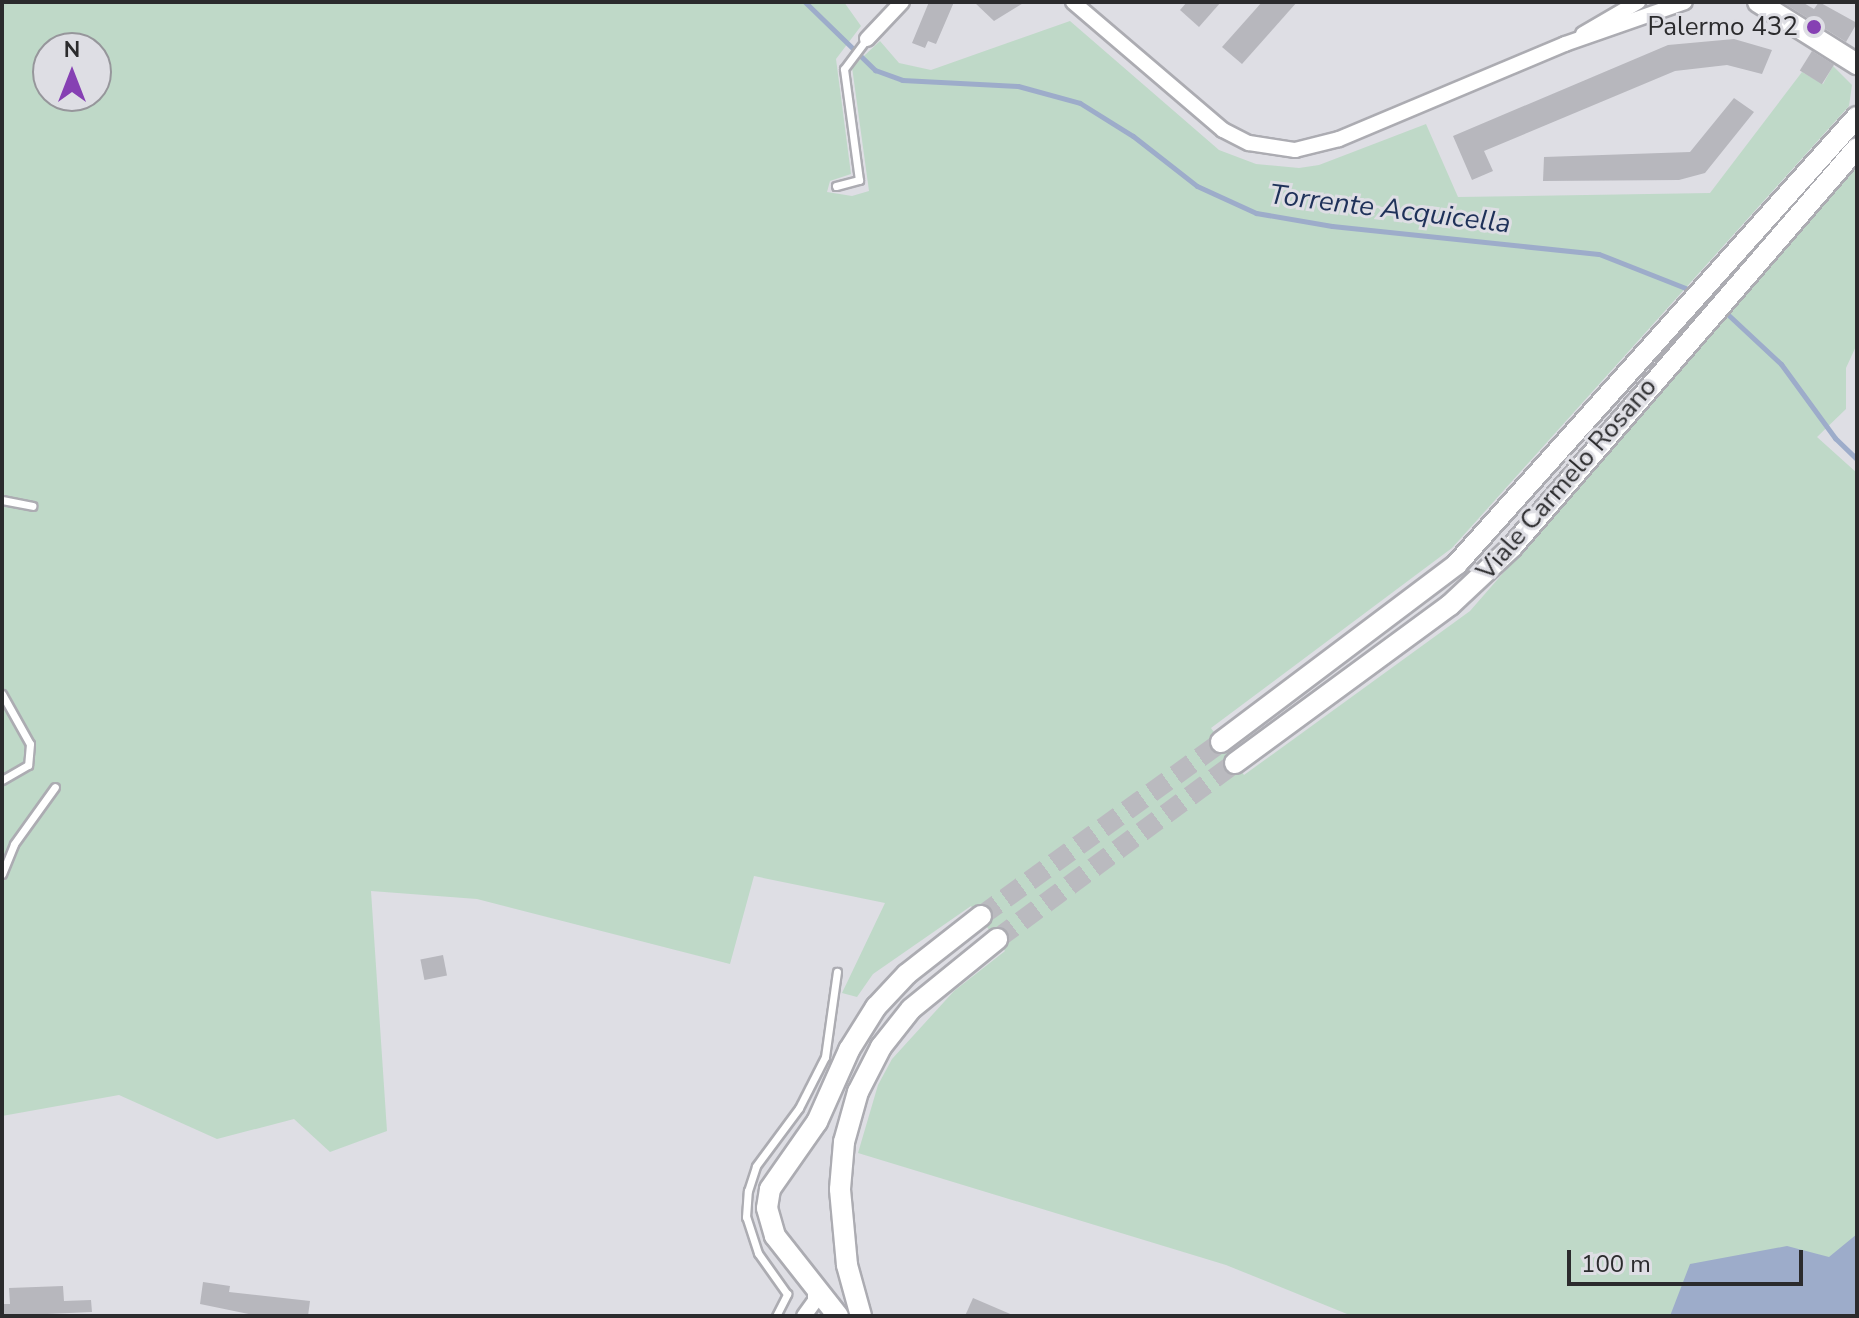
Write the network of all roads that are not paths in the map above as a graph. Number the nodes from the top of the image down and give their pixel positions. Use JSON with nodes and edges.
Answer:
{"nodes":[{"id":1,"x":902,"y":2,"type":"edge"},
{"id":2,"x":1073,"y":2,"type":"edge"},
{"id":3,"x":1638,"y":2,"type":"edge"},
{"id":4,"x":1651,"y":2,"type":"edge"},
{"id":5,"x":1669,"y":2,"type":"edge"},
{"id":6,"x":1685,"y":2,"type":"edge"},
{"id":7,"x":1758,"y":2,"type":"edge"},
{"id":8,"x":1627,"y":24,"type":"junction"},
{"id":9,"x":1592,"y":28,"type":"junction"},
{"id":10,"x":863,"y":44,"type":"joint"},
{"id":11,"x":1565,"y":44,"type":"junction"},
{"id":12,"x":1857,"y":64,"type":"edge"},
{"id":13,"x":1857,"y":117,"type":"edge"},
{"id":14,"x":1857,"y":148,"type":"edge"},
{"id":15,"x":836,"y":186,"type":"dead end"},
{"id":16,"x":1734,"y":273,"type":"junction"},
{"id":17,"x":1691,"y":322,"type":"junction"},
{"id":18,"x":2,"y":500,"type":"edge"},
{"id":19,"x":32,"y":506,"type":"dead end"},
{"id":20,"x":2,"y":694,"type":"edge"},
{"id":21,"x":1221,"y":742,"type":"tunnel mouth"},
{"id":22,"x":1235,"y":763,"type":"tunnel mouth"},
{"id":23,"x":2,"y":780,"type":"edge"},
{"id":24,"x":55,"y":787,"type":"dead end"},
{"id":25,"x":2,"y":874,"type":"edge"},
{"id":26,"x":981,"y":916,"type":"tunnel mouth"},
{"id":27,"x":997,"y":939,"type":"tunnel mouth"},
{"id":28,"x":837,"y":972,"type":"dead end"},
{"id":29,"x":815,"y":1284,"type":"junction"},
{"id":30,"x":776,"y":1316,"type":"edge"},
{"id":31,"x":804,"y":1316,"type":"edge"},
{"id":32,"x":838,"y":1316,"type":"edge"},
{"id":33,"x":861,"y":1316,"type":"edge"}],
"edges":[{"from":1,"to":10,"type":"street"},
{"from":2,"to":11,"type":"street"},
{"from":3,"to":9,"type":"street"},
{"from":4,"to":9,"type":"street"},
{"from":5,"to":8,"type":"street"},
{"from":6,"to":8,"type":"street"},
{"from":7,"to":12,"type":"main road"},
{"from":8,"to":11,"type":"street"},
{"from":9,"to":11,"type":"street"},
{"from":10,"to":15,"type":"lane"},
{"from":13,"to":16,"type":"main road"},
{"from":14,"to":16,"type":"main road"},
{"from":16,"to":17,"type":"main road"},
{"from":17,"to":21,"type":"main road","name":"Viale Carmelo Rosano"},
{"from":17,"to":22,"type":"main road","name":"Viale Carmelo Rosano"},
{"from":18,"to":19,"type":"lane"},
{"from":20,"to":23,"type":"lane"},
{"from":24,"to":25,"type":"lane"},
{"from":26,"to":29,"type":"main road"},
{"from":27,"to":33,"type":"main road"},
{"from":28,"to":30,"type":"lane"},
{"from":29,"to":31,"type":"street"},
{"from":29,"to":32,"type":"main road"}]}
